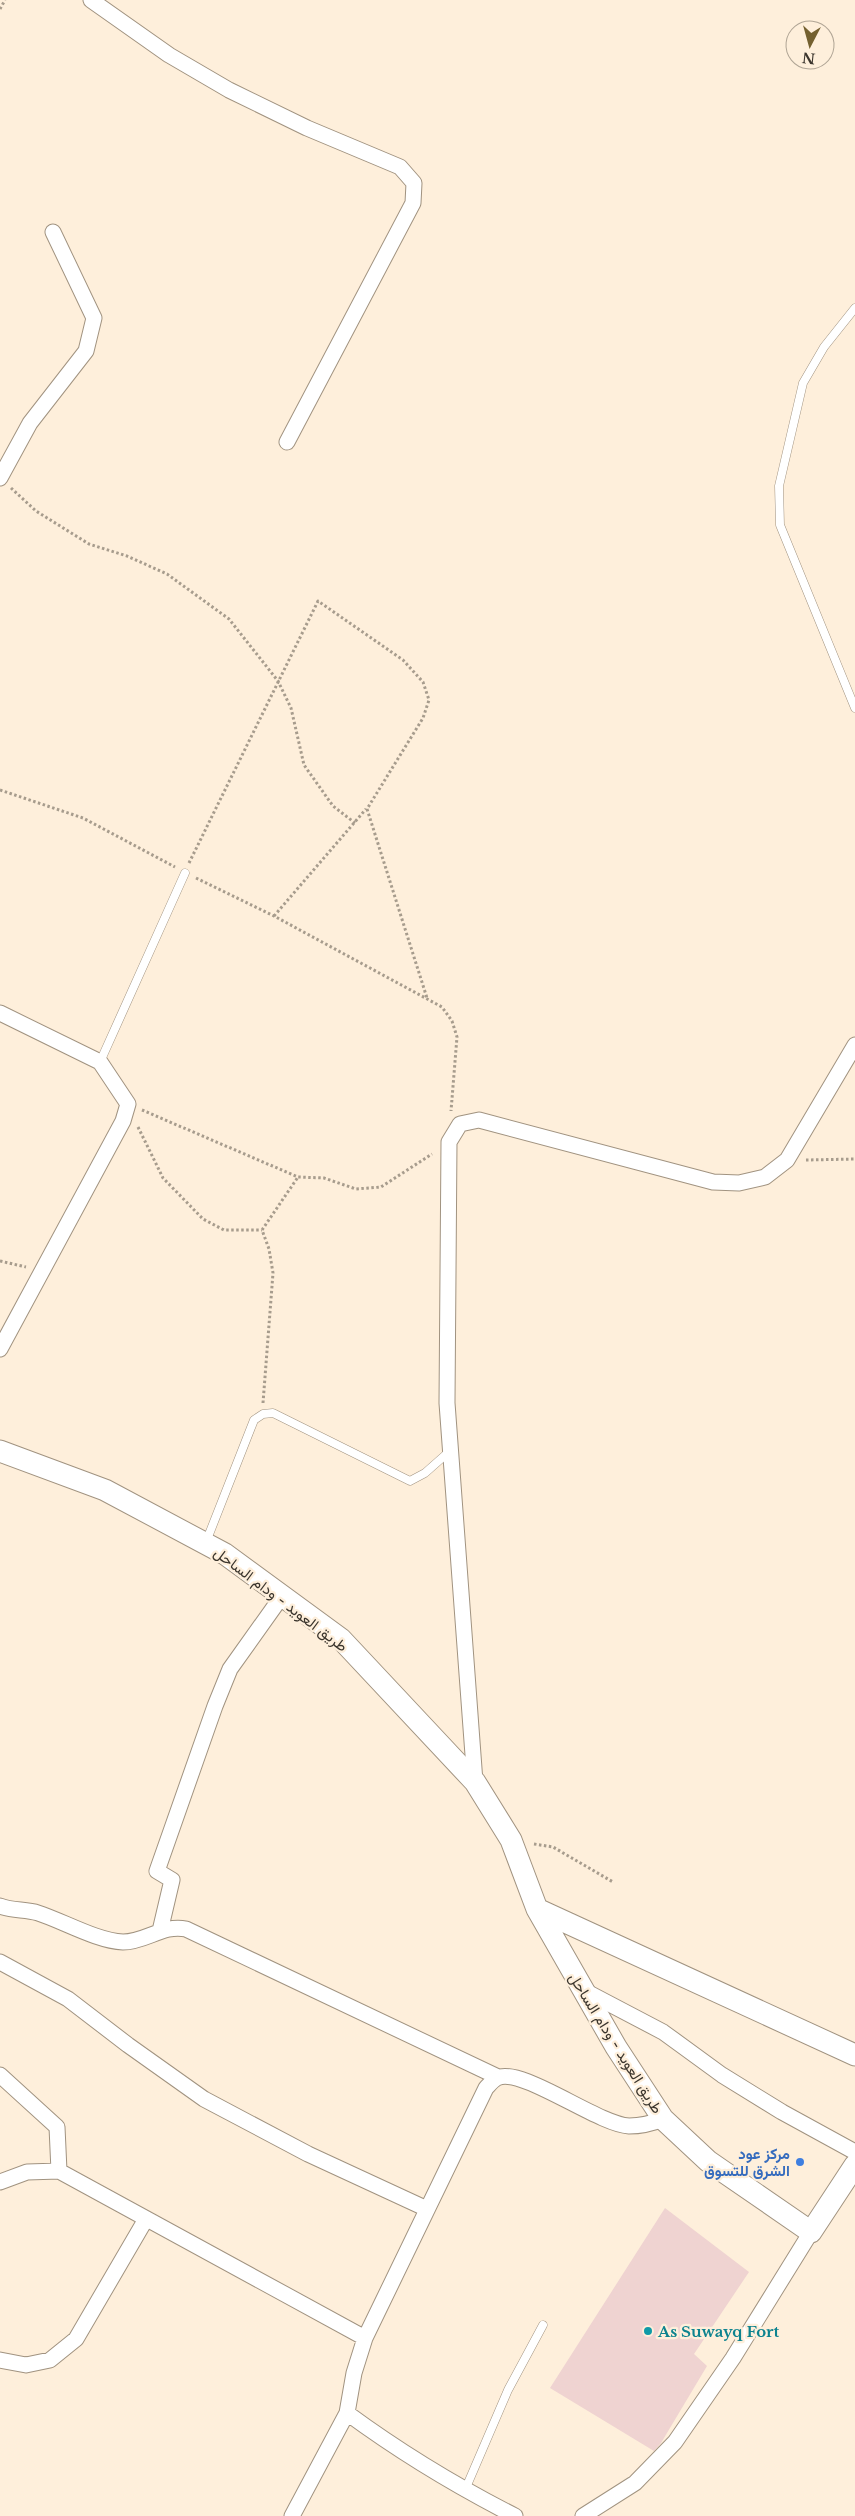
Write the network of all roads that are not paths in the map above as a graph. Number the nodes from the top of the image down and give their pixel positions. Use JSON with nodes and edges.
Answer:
{"nodes":[{"id":1,"x":91,"y":0,"type":"edge"},
{"id":2,"x":53,"y":232,"type":"dead end"},
{"id":3,"x":855,"y":308,"type":"edge"},
{"id":4,"x":287,"y":442,"type":"dead end"},
{"id":5,"x":0,"y":478,"type":"edge"},
{"id":6,"x":855,"y":708,"type":"edge"},
{"id":7,"x":185,"y":873,"type":"road end"},
{"id":8,"x":0,"y":1013,"type":"edge"},
{"id":9,"x":855,"y":1045,"type":"edge"},
{"id":10,"x":100,"y":1062,"type":"junction"},
{"id":11,"x":0,"y":1350,"type":"edge"},
{"id":12,"x":451,"y":1450,"type":"junction"},
{"id":13,"x":0,"y":1451,"type":"edge"},
{"id":14,"x":206,"y":1544,"type":"junction"},
{"id":15,"x":282,"y":1596,"type":"junction"},
{"id":16,"x":475,"y":1782,"type":"junction"},
{"id":17,"x":0,"y":1906,"type":"edge"},
{"id":18,"x":537,"y":1909,"type":"junction"},
{"id":19,"x":160,"y":1931,"type":"junction"},
{"id":20,"x":0,"y":1962,"type":"edge"},
{"id":21,"x":582,"y":1989,"type":"junction"},
{"id":22,"x":855,"y":2055,"type":"edge"},
{"id":23,"x":0,"y":2075,"type":"edge"},
{"id":24,"x":498,"y":2077,"type":"junction"},
{"id":25,"x":663,"y":2119,"type":"junction"},
{"id":26,"x":855,"y":2152,"type":"edge"},
{"id":27,"x":855,"y":2165,"type":"edge"},
{"id":28,"x":59,"y":2171,"type":"junction"},
{"id":29,"x":0,"y":2182,"type":"edge"},
{"id":30,"x":428,"y":2209,"type":"junction"},
{"id":31,"x":146,"y":2219,"type":"junction"},
{"id":32,"x":811,"y":2232,"type":"junction"},
{"id":33,"x":543,"y":2325,"type":"dead end"},
{"id":34,"x":365,"y":2338,"type":"junction"},
{"id":35,"x":0,"y":2360,"type":"edge"},
{"id":36,"x":347,"y":2413,"type":"junction"},
{"id":37,"x":464,"y":2491,"type":"junction"},
{"id":38,"x":292,"y":2516,"type":"edge"},
{"id":39,"x":514,"y":2516,"type":"edge"},
{"id":40,"x":584,"y":2516,"type":"edge"}],
"edges":[{"from":1,"to":4,"type":"street"},
{"from":2,"to":5,"type":"street"},
{"from":3,"to":6,"type":"lane"},
{"from":7,"to":10,"type":"lane"},
{"from":8,"to":10,"type":"street"},
{"from":9,"to":12,"type":"street"},
{"from":10,"to":11,"type":"street"},
{"from":12,"to":14,"type":"lane"},
{"from":12,"to":16,"type":"street"},
{"from":13,"to":14,"type":"main road","name":"طريق العويد - ودام الساحل"},
{"from":14,"to":15,"type":"main road","name":"طريق العويد - ودام الساحل"},
{"from":15,"to":16,"type":"main road","name":"طريق العويد - ودام الساحل"},
{"from":15,"to":19,"type":"street"},
{"from":16,"to":18,"type":"main road","name":"طريق العويد - ودام الساحل"},
{"from":17,"to":19,"type":"street"},
{"from":18,"to":21,"type":"main road","name":"طريق العويد - ودام الساحل"},
{"from":18,"to":22,"type":"main road"},
{"from":19,"to":24,"type":"street"},
{"from":20,"to":30,"type":"street"},
{"from":21,"to":25,"type":"main road","name":"طريق العويد - ودام الساحل"},
{"from":21,"to":26,"type":"street"},
{"from":23,"to":28,"type":"street"},
{"from":24,"to":25,"type":"street"},
{"from":24,"to":30,"type":"street"},
{"from":25,"to":32,"type":"main road","name":"طريق العويد - ودام الساحل"},
{"from":27,"to":32,"type":"main road"},
{"from":28,"to":29,"type":"street"},
{"from":28,"to":31,"type":"street"},
{"from":30,"to":34,"type":"street"},
{"from":31,"to":34,"type":"street"},
{"from":31,"to":35,"type":"street"},
{"from":32,"to":40,"type":"street"},
{"from":33,"to":37,"type":"lane"},
{"from":34,"to":36,"type":"street"},
{"from":36,"to":37,"type":"street"},
{"from":36,"to":38,"type":"street"},
{"from":37,"to":39,"type":"street"}]}
